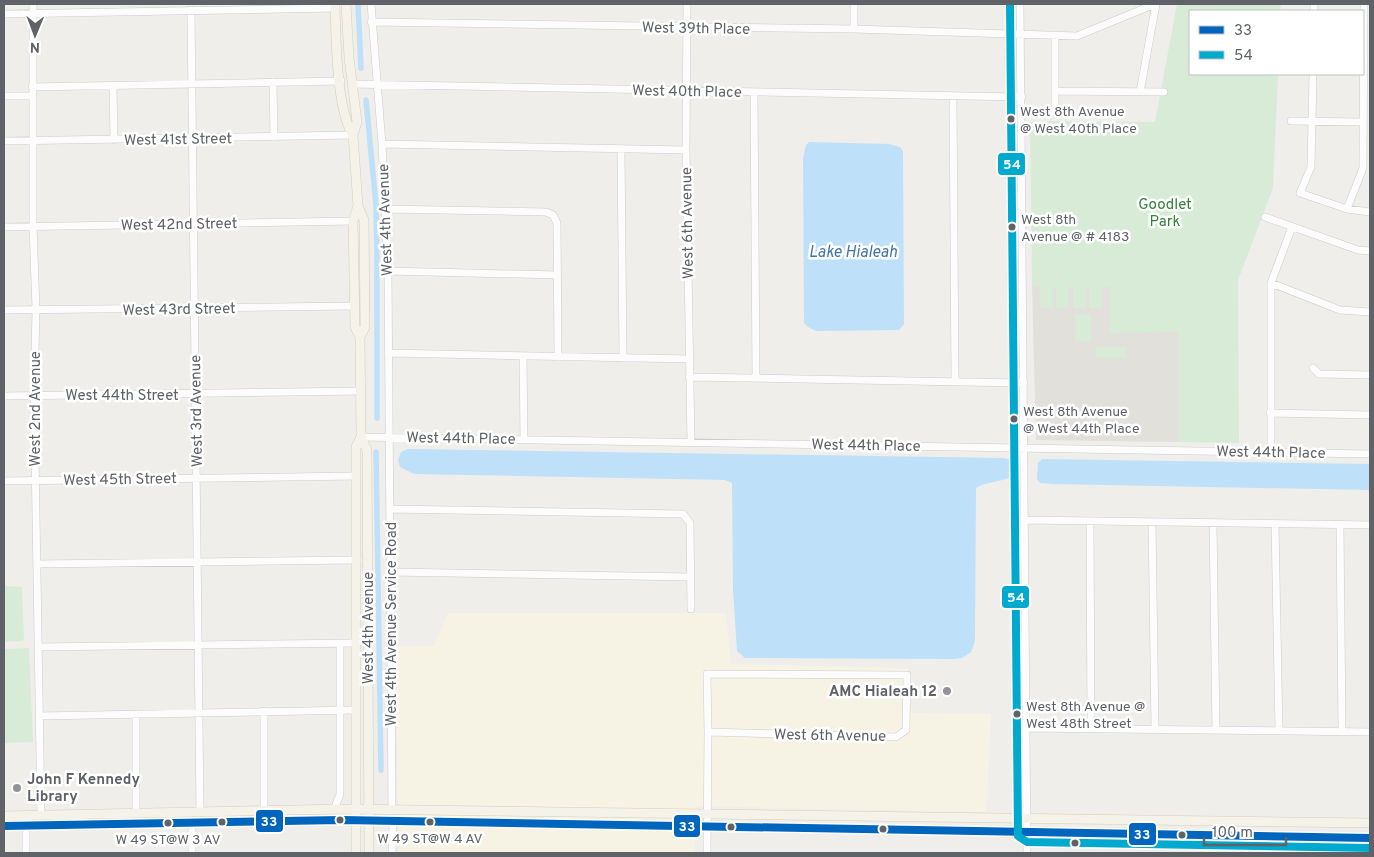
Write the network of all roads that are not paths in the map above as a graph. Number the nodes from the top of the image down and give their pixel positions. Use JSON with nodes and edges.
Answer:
{"nodes":[{"id":1,"x":33,"y":4,"type":"edge"},
{"id":2,"x":346,"y":4,"type":"edge"},
{"id":3,"x":371,"y":4,"type":"edge"},
{"id":4,"x":687,"y":4,"type":"edge"},
{"id":5,"x":854,"y":4,"type":"edge"},
{"id":6,"x":1020,"y":4,"type":"edge"},
{"id":7,"x":1156,"y":4,"type":"edge"},
{"id":8,"x":335,"y":6,"type":"edge"},
{"id":9,"x":191,"y":10,"type":"junction"},
{"id":10,"x":4,"y":14,"type":"edge"},
{"id":11,"x":33,"y":14,"type":"junction"},
{"id":12,"x":371,"y":22,"type":"junction"},
{"id":13,"x":687,"y":28,"type":"junction"},
{"id":14,"x":854,"y":30,"type":"junction"},
{"id":15,"x":1020,"y":35,"type":"junction"},
{"id":16,"x":1055,"y":36,"type":"junction"},
{"id":17,"x":1313,"y":75,"type":"edge"},
{"id":18,"x":1363,"y":75,"type":"edge"},
{"id":19,"x":340,"y":81,"type":"junction"},
{"id":20,"x":273,"y":82,"type":"junction"},
{"id":21,"x":193,"y":83,"type":"junction"},
{"id":22,"x":352,"y":84,"type":"junction"},
{"id":23,"x":377,"y":84,"type":"junction"},
{"id":24,"x":113,"y":86,"type":"junction"},
{"id":25,"x":32,"y":87,"type":"junction"},
{"id":26,"x":1056,"y":91,"type":"junction"},
{"id":27,"x":688,"y":92,"type":"junction"},
{"id":28,"x":1140,"y":92,"type":"junction"},
{"id":29,"x":1164,"y":92,"type":"dead end"},
{"id":30,"x":754,"y":93,"type":"junction"},
{"id":31,"x":4,"y":96,"type":"edge"},
{"id":32,"x":32,"y":96,"type":"junction"},
{"id":33,"x":953,"y":96,"type":"junction"},
{"id":34,"x":1022,"y":97,"type":"junction"},
{"id":35,"x":1055,"y":113,"type":"dead end"},
{"id":36,"x":1291,"y":121,"type":"dead end"},
{"id":37,"x":1312,"y":121,"type":"junction"},
{"id":38,"x":1363,"y":122,"type":"junction"},
{"id":39,"x":353,"y":135,"type":"junction"},
{"id":40,"x":274,"y":137,"type":"junction"},
{"id":41,"x":193,"y":138,"type":"junction"},
{"id":42,"x":34,"y":140,"type":"junction"},
{"id":43,"x":114,"y":140,"type":"junction"},
{"id":44,"x":4,"y":141,"type":"edge"},
{"id":45,"x":382,"y":144,"type":"junction"},
{"id":46,"x":621,"y":150,"type":"junction"},
{"id":47,"x":686,"y":150,"type":"junction"},
{"id":48,"x":358,"y":206,"type":"junction"},
{"id":49,"x":385,"y":209,"type":"junction"},
{"id":50,"x":1346,"y":209,"type":"junction"},
{"id":51,"x":1370,"y":212,"type":"edge"},
{"id":52,"x":1265,"y":217,"type":"dead end"},
{"id":53,"x":354,"y":221,"type":"junction"},
{"id":54,"x":194,"y":224,"type":"junction"},
{"id":55,"x":33,"y":226,"type":"junction"},
{"id":56,"x":4,"y":227,"type":"edge"},
{"id":57,"x":1292,"y":227,"type":"junction"},
{"id":58,"x":1370,"y":251,"type":"edge"},
{"id":59,"x":388,"y":271,"type":"junction"},
{"id":60,"x":557,"y":275,"type":"junction"},
{"id":61,"x":1272,"y":283,"type":"junction"},
{"id":62,"x":355,"y":306,"type":"junction"},
{"id":63,"x":195,"y":309,"type":"junction"},
{"id":64,"x":4,"y":310,"type":"edge"},
{"id":65,"x":36,"y":310,"type":"junction"},
{"id":66,"x":1370,"y":312,"type":"edge"},
{"id":67,"x":360,"y":337,"type":"junction"},
{"id":68,"x":388,"y":353,"type":"junction"},
{"id":69,"x":523,"y":356,"type":"junction"},
{"id":70,"x":558,"y":357,"type":"junction"},
{"id":71,"x":623,"y":358,"type":"junction"},
{"id":72,"x":689,"y":359,"type":"junction"},
{"id":73,"x":1313,"y":368,"type":"dead end"},
{"id":74,"x":1370,"y":375,"type":"edge"},
{"id":75,"x":689,"y":377,"type":"junction"},
{"id":76,"x":756,"y":377,"type":"junction"},
{"id":77,"x":955,"y":380,"type":"junction"},
{"id":78,"x":1024,"y":383,"type":"junction"},
{"id":79,"x":361,"y":391,"type":"junction"},
{"id":80,"x":195,"y":394,"type":"junction"},
{"id":81,"x":34,"y":395,"type":"junction"},
{"id":82,"x":4,"y":396,"type":"edge"},
{"id":83,"x":1270,"y":412,"type":"junction"},
{"id":84,"x":1370,"y":415,"type":"edge"},
{"id":85,"x":361,"y":437,"type":"junction"},
{"id":86,"x":389,"y":437,"type":"junction"},
{"id":87,"x":524,"y":439,"type":"junction"},
{"id":88,"x":691,"y":442,"type":"junction"},
{"id":89,"x":1024,"y":448,"type":"junction"},
{"id":90,"x":1271,"y":452,"type":"junction"},
{"id":91,"x":1370,"y":454,"type":"edge"},
{"id":92,"x":356,"y":476,"type":"junction"},
{"id":93,"x":198,"y":477,"type":"junction"},
{"id":94,"x":4,"y":481,"type":"edge"},
{"id":95,"x":35,"y":481,"type":"junction"},
{"id":96,"x":390,"y":509,"type":"junction"},
{"id":97,"x":1024,"y":520,"type":"junction"},
{"id":98,"x":1090,"y":521,"type":"junction"},
{"id":99,"x":1152,"y":522,"type":"junction"},
{"id":100,"x":1213,"y":523,"type":"junction"},
{"id":101,"x":1276,"y":524,"type":"junction"},
{"id":102,"x":1340,"y":525,"type":"junction"},
{"id":103,"x":1370,"y":526,"type":"edge"},
{"id":104,"x":356,"y":560,"type":"junction"},
{"id":105,"x":198,"y":562,"type":"junction"},
{"id":106,"x":37,"y":564,"type":"junction"},
{"id":107,"x":390,"y":572,"type":"junction"},
{"id":108,"x":367,"y":573,"type":"junction"},
{"id":109,"x":691,"y":577,"type":"junction"},
{"id":110,"x":691,"y":609,"type":"dead end"},
{"id":111,"x":340,"y":643,"type":"junction"},
{"id":112,"x":357,"y":643,"type":"junction"},
{"id":113,"x":199,"y":644,"type":"junction"},
{"id":114,"x":38,"y":647,"type":"junction"},
{"id":115,"x":368,"y":657,"type":"junction"},
{"id":116,"x":355,"y":710,"type":"junction"},
{"id":117,"x":264,"y":711,"type":"junction"},
{"id":118,"x":339,"y":711,"type":"junction"},
{"id":119,"x":200,"y":712,"type":"junction"},
{"id":120,"x":136,"y":714,"type":"junction"},
{"id":121,"x":39,"y":716,"type":"junction"},
{"id":122,"x":1026,"y":728,"type":"junction"},
{"id":123,"x":1091,"y":728,"type":"junction"},
{"id":124,"x":1154,"y":728,"type":"junction"},
{"id":125,"x":1216,"y":730,"type":"junction"},
{"id":126,"x":1279,"y":731,"type":"junction"},
{"id":127,"x":708,"y":732,"type":"junction"},
{"id":128,"x":1342,"y":732,"type":"junction"},
{"id":129,"x":1370,"y":732,"type":"edge"},
{"id":130,"x":356,"y":809,"type":"junction"},
{"id":131,"x":334,"y":810,"type":"junction"},
{"id":132,"x":369,"y":810,"type":"junction"},
{"id":133,"x":392,"y":810,"type":"junction"},
{"id":134,"x":264,"y":811,"type":"junction"},
{"id":135,"x":200,"y":812,"type":"junction"},
{"id":136,"x":212,"y":812,"type":"junction"},
{"id":137,"x":136,"y":813,"type":"junction"},
{"id":138,"x":178,"y":813,"type":"junction"},
{"id":139,"x":708,"y":814,"type":"junction"},
{"id":140,"x":41,"y":815,"type":"junction"},
{"id":141,"x":4,"y":816,"type":"edge"},
{"id":142,"x":860,"y":816,"type":"junction"},
{"id":143,"x":896,"y":816,"type":"junction"},
{"id":144,"x":1027,"y":818,"type":"junction"},
{"id":145,"x":356,"y":820,"type":"junction"},
{"id":146,"x":1123,"y":820,"type":"junction"},
{"id":147,"x":370,"y":821,"type":"junction"},
{"id":148,"x":1220,"y":821,"type":"junction"},
{"id":149,"x":192,"y":822,"type":"junction"},
{"id":150,"x":392,"y":822,"type":"junction"},
{"id":151,"x":1301,"y":822,"type":"junction"},
{"id":152,"x":1370,"y":823,"type":"edge"},
{"id":153,"x":70,"y":824,"type":"junction"},
{"id":154,"x":4,"y":826,"type":"edge"},
{"id":155,"x":26,"y":826,"type":"junction"},
{"id":156,"x":708,"y":826,"type":"junction"},
{"id":157,"x":824,"y":828,"type":"junction"},
{"id":158,"x":860,"y":829,"type":"junction"},
{"id":159,"x":1027,"y":832,"type":"junction"},
{"id":160,"x":1082,"y":833,"type":"junction"},
{"id":161,"x":1220,"y":835,"type":"junction"},
{"id":162,"x":1267,"y":836,"type":"junction"},
{"id":163,"x":1370,"y":838,"type":"edge"},
{"id":164,"x":26,"y":853,"type":"edge"},
{"id":165,"x":192,"y":853,"type":"edge"},
{"id":166,"x":356,"y":853,"type":"edge"},
{"id":167,"x":369,"y":853,"type":"edge"},
{"id":168,"x":392,"y":853,"type":"edge"},
{"id":169,"x":707,"y":853,"type":"edge"},
{"id":170,"x":1027,"y":853,"type":"edge"}],
"edges":[{"from":1,"to":11,"type":"street","name":"West 2nd Avenue"},
{"from":2,"to":22,"type":"main road","name":"West 4th Avenue"},
{"from":3,"to":12,"type":"street","name":"West 4th Avenue"},
{"from":4,"to":13,"type":"street","name":"West 6th Avenue"},
{"from":5,"to":14,"type":"street"},
{"from":6,"to":15,"type":"street"},
{"from":7,"to":16,"type":"street","name":"West 39th Place"},
{"from":7,"to":28,"type":"street"},
{"from":8,"to":9,"type":"street"},
{"from":8,"to":19,"type":"main road","name":"West 4th Avenue"},
{"from":9,"to":11,"type":"street"},
{"from":9,"to":21,"type":"street","name":"West 3rd Avenue"},
{"from":10,"to":11,"type":"street"},
{"from":11,"to":25,"type":"street","name":"West 2nd Avenue"},
{"from":12,"to":13,"type":"street","name":"West 39th Place"},
{"from":12,"to":23,"type":"street","name":"West 4th Avenue"},
{"from":13,"to":14,"type":"street","name":"West 39th Place"},
{"from":13,"to":27,"type":"street","name":"West 6th Avenue"},
{"from":14,"to":15,"type":"street","name":"West 39th Place"},
{"from":15,"to":16,"type":"street","name":"West 39th Place"},
{"from":15,"to":34,"type":"street"},
{"from":16,"to":26,"type":"street"},
{"from":17,"to":37,"type":"street"},
{"from":18,"to":38,"type":"street"},
{"from":19,"to":20,"type":"street"},
{"from":19,"to":39,"type":"main road","name":"West 4th Avenue"},
{"from":20,"to":21,"type":"street"},
{"from":20,"to":40,"type":"street"},
{"from":21,"to":24,"type":"street"},
{"from":21,"to":41,"type":"street","name":"West 3rd Avenue"},
{"from":22,"to":23,"type":"street","name":"West 40th Place"},
{"from":22,"to":39,"type":"main road","name":"West 4th Avenue"},
{"from":23,"to":27,"type":"street","name":"West 40th Place"},
{"from":23,"to":45,"type":"street","name":"West 4th Avenue"},
{"from":24,"to":25,"type":"street"},
{"from":24,"to":43,"type":"street"},
{"from":25,"to":32,"type":"street","name":"West 2nd Avenue"},
{"from":26,"to":28,"type":"street"},
{"from":26,"to":35,"type":"street"},
{"from":27,"to":30,"type":"street","name":"West 40th Place"},
{"from":27,"to":47,"type":"street","name":"West 6th Avenue"},
{"from":28,"to":29,"type":"street"},
{"from":30,"to":33,"type":"street","name":"West 40th Place"},
{"from":30,"to":76,"type":"street"},
{"from":31,"to":32,"type":"street"},
{"from":32,"to":42,"type":"street","name":"West 2nd Avenue"},
{"from":33,"to":34,"type":"street","name":"West 40th Place"},
{"from":33,"to":77,"type":"street"},
{"from":34,"to":78,"type":"street"},
{"from":36,"to":37,"type":"street"},
{"from":37,"to":38,"type":"street"},
{"from":37,"to":50,"type":"street"},
{"from":38,"to":50,"type":"street"},
{"from":39,"to":40,"type":"street","name":"West 41st Street"},
{"from":39,"to":48,"type":"main road","name":"West 4th Avenue"},
{"from":40,"to":41,"type":"street","name":"West 41st Street"},
{"from":41,"to":43,"type":"street","name":"West 41st Street"},
{"from":41,"to":54,"type":"street","name":"West 3rd Avenue"},
{"from":42,"to":43,"type":"street","name":"West 41st Street"},
{"from":42,"to":44,"type":"street","name":"West 41st Street"},
{"from":42,"to":55,"type":"street","name":"West 2nd Avenue"},
{"from":45,"to":46,"type":"street"},
{"from":45,"to":49,"type":"street","name":"West 4th Avenue"},
{"from":46,"to":47,"type":"street"},
{"from":46,"to":71,"type":"street"},
{"from":47,"to":72,"type":"street","name":"West 6th Avenue"},
{"from":48,"to":53,"type":"main road","name":"West 4th Avenue"},
{"from":48,"to":67,"type":"main road","name":"West 4th Avenue"},
{"from":49,"to":59,"type":"street","name":"West 4th Avenue"},
{"from":49,"to":60,"type":"street"},
{"from":50,"to":51,"type":"street"},
{"from":52,"to":57,"type":"street"},
{"from":53,"to":54,"type":"street","name":"West 42nd Street"},
{"from":53,"to":62,"type":"main road","name":"West 4th Avenue"},
{"from":54,"to":55,"type":"street","name":"West 42nd Street"},
{"from":54,"to":63,"type":"street","name":"West 3rd Avenue"},
{"from":55,"to":56,"type":"street","name":"West 42nd Street"},
{"from":55,"to":65,"type":"street","name":"West 2nd Avenue"},
{"from":57,"to":58,"type":"street"},
{"from":57,"to":61,"type":"street"},
{"from":59,"to":60,"type":"street"},
{"from":59,"to":68,"type":"street","name":"West 4th Avenue"},
{"from":60,"to":70,"type":"street"},
{"from":61,"to":66,"type":"street"},
{"from":61,"to":83,"type":"street"},
{"from":62,"to":63,"type":"street","name":"West 43rd Street"},
{"from":62,"to":67,"type":"main road","name":"West 4th Avenue"},
{"from":63,"to":65,"type":"street","name":"West 43rd Street"},
{"from":63,"to":80,"type":"street","name":"West 3rd Avenue"},
{"from":64,"to":65,"type":"street","name":"West 43rd Street"},
{"from":65,"to":81,"type":"street","name":"West 2nd Avenue"},
{"from":67,"to":79,"type":"main road","name":"West 4th Avenue"},
{"from":68,"to":69,"type":"street"},
{"from":68,"to":86,"type":"street","name":"West 4th Avenue"},
{"from":69,"to":70,"type":"street"},
{"from":69,"to":87,"type":"street"},
{"from":70,"to":71,"type":"street"},
{"from":71,"to":72,"type":"street"},
{"from":72,"to":75,"type":"street","name":"West 6th Avenue"},
{"from":73,"to":74,"type":"street"},
{"from":75,"to":76,"type":"street"},
{"from":75,"to":88,"type":"street","name":"West 6th Avenue"},
{"from":76,"to":77,"type":"street"},
{"from":77,"to":78,"type":"street"},
{"from":78,"to":89,"type":"street"},
{"from":79,"to":80,"type":"street","name":"West 44th Street"},
{"from":79,"to":85,"type":"main road","name":"West 4th Avenue"},
{"from":80,"to":81,"type":"street","name":"West 44th Street"},
{"from":80,"to":93,"type":"street","name":"West 3rd Avenue"},
{"from":81,"to":82,"type":"street","name":"West 44th Street"},
{"from":81,"to":95,"type":"street","name":"West 2nd Avenue"},
{"from":83,"to":84,"type":"street"},
{"from":83,"to":90,"type":"street"},
{"from":85,"to":86,"type":"street","name":"West 44th Place"},
{"from":85,"to":92,"type":"main road","name":"West 4th Avenue"},
{"from":85,"to":108,"type":"main road","name":"West 4th Avenue"},
{"from":86,"to":87,"type":"street","name":"West 44th Place"},
{"from":86,"to":96,"type":"street","name":"West 4th Avenue Service Road"},
{"from":87,"to":88,"type":"street","name":"West 44th Place"},
{"from":88,"to":89,"type":"street","name":"West 44th Place"},
{"from":89,"to":90,"type":"street","name":"West 44th Place"},
{"from":89,"to":97,"type":"street"},
{"from":90,"to":91,"type":"street","name":"West 44th Place"},
{"from":92,"to":93,"type":"street","name":"West 45th Street"},
{"from":92,"to":104,"type":"main road","name":"West 4th Avenue"},
{"from":93,"to":95,"type":"street","name":"West 45th Street"},
{"from":93,"to":105,"type":"street","name":"West 3rd Avenue"},
{"from":94,"to":95,"type":"street","name":"West 45th Street"},
{"from":95,"to":106,"type":"street","name":"West 2nd Avenue"},
{"from":96,"to":107,"type":"street","name":"West 4th Avenue Service Road"},
{"from":96,"to":109,"type":"street"},
{"from":97,"to":98,"type":"street"},
{"from":97,"to":122,"type":"street"},
{"from":98,"to":99,"type":"street"},
{"from":98,"to":123,"type":"street"},
{"from":99,"to":100,"type":"street"},
{"from":99,"to":124,"type":"street"},
{"from":100,"to":101,"type":"street"},
{"from":100,"to":125,"type":"street"},
{"from":101,"to":102,"type":"street"},
{"from":101,"to":126,"type":"street"},
{"from":102,"to":103,"type":"street"},
{"from":102,"to":128,"type":"street"},
{"from":104,"to":105,"type":"street"},
{"from":104,"to":108,"type":"main road"},
{"from":104,"to":112,"type":"main road","name":"West 4th Avenue"},
{"from":105,"to":106,"type":"street"},
{"from":105,"to":113,"type":"street","name":"West 3rd Avenue"},
{"from":106,"to":114,"type":"street","name":"West 2nd Avenue"},
{"from":107,"to":109,"type":"street"},
{"from":107,"to":133,"type":"street","name":"West 4th Avenue Service Road"},
{"from":108,"to":115,"type":"main road","name":"West 4th Avenue"},
{"from":109,"to":110,"type":"street"},
{"from":111,"to":112,"type":"street"},
{"from":111,"to":113,"type":"street"},
{"from":111,"to":118,"type":"street"},
{"from":112,"to":115,"type":"main road"},
{"from":112,"to":116,"type":"main road","name":"West 4th Avenue"},
{"from":113,"to":114,"type":"street"},
{"from":113,"to":119,"type":"street","name":"West 3rd Avenue"},
{"from":114,"to":121,"type":"street","name":"West 2nd Avenue"},
{"from":115,"to":132,"type":"main road","name":"West 4th Avenue"},
{"from":116,"to":118,"type":"street"},
{"from":116,"to":130,"type":"main road","name":"West 4th Avenue"},
{"from":117,"to":118,"type":"street"},
{"from":117,"to":119,"type":"street"},
{"from":117,"to":134,"type":"street"},
{"from":118,"to":131,"type":"street"},
{"from":119,"to":120,"type":"street"},
{"from":119,"to":135,"type":"street","name":"West 3rd Avenue"},
{"from":120,"to":121,"type":"street"},
{"from":120,"to":137,"type":"street"},
{"from":121,"to":140,"type":"street","name":"West 2nd Avenue"},
{"from":122,"to":123,"type":"street"},
{"from":122,"to":144,"type":"street"},
{"from":123,"to":124,"type":"street"},
{"from":124,"to":125,"type":"street"},
{"from":125,"to":126,"type":"street"},
{"from":126,"to":128,"type":"street"},
{"from":127,"to":127,"type":"street","name":"West 6th Avenue"},
{"from":127,"to":139,"type":"street","name":"West 6th Avenue"},
{"from":128,"to":129,"type":"street"},
{"from":130,"to":131,"type":"main road"},
{"from":130,"to":132,"type":"main road"},
{"from":130,"to":145,"type":"main road","name":"West 4th Avenue"},
{"from":131,"to":134,"type":"main road"},
{"from":132,"to":133,"type":"main road"},
{"from":132,"to":147,"type":"main road","name":"West 4th Avenue"},
{"from":133,"to":139,"type":"main road"},
{"from":134,"to":136,"type":"main road"},
{"from":135,"to":136,"type":"main road"},
{"from":135,"to":138,"type":"main road"},
{"from":136,"to":149,"type":"main road"},
{"from":137,"to":138,"type":"main road"},
{"from":137,"to":140,"type":"main road"},
{"from":138,"to":149,"type":"main road"},
{"from":139,"to":142,"type":"main road"},
{"from":139,"to":156,"type":"street","name":"West 6th Avenue"},
{"from":140,"to":141,"type":"main road"},
{"from":140,"to":153,"type":"main road"},
{"from":140,"to":154,"type":"main road"},
{"from":142,"to":143,"type":"main road"},
{"from":142,"to":157,"type":"main road"},
{"from":143,"to":144,"type":"main road"},
{"from":143,"to":158,"type":"main road"},
{"from":144,"to":146,"type":"main road"},
{"from":144,"to":159,"type":"street"},
{"from":145,"to":147,"type":"main road"},
{"from":145,"to":149,"type":"main road"},
{"from":145,"to":166,"type":"main road","name":"West 4th Avenue"},
{"from":146,"to":148,"type":"main road"},
{"from":146,"to":160,"type":"main road"},
{"from":147,"to":150,"type":"main road"},
{"from":147,"to":167,"type":"main road","name":"West 4th Avenue"},
{"from":148,"to":151,"type":"main road"},
{"from":148,"to":161,"type":"main road"},
{"from":149,"to":153,"type":"main road"},
{"from":149,"to":165,"type":"street"},
{"from":150,"to":156,"type":"main road"},
{"from":150,"to":168,"type":"street"},
{"from":151,"to":152,"type":"main road"},
{"from":151,"to":162,"type":"main road"},
{"from":153,"to":155,"type":"main road"},
{"from":154,"to":155,"type":"main road"},
{"from":155,"to":164,"type":"street"},
{"from":156,"to":157,"type":"main road"},
{"from":156,"to":169,"type":"street","name":"West 6th Avenue"},
{"from":157,"to":158,"type":"main road"},
{"from":158,"to":159,"type":"main road"},
{"from":159,"to":160,"type":"main road"},
{"from":159,"to":170,"type":"street"},
{"from":160,"to":161,"type":"main road"},
{"from":161,"to":162,"type":"main road"},
{"from":162,"to":163,"type":"main road"}]}
